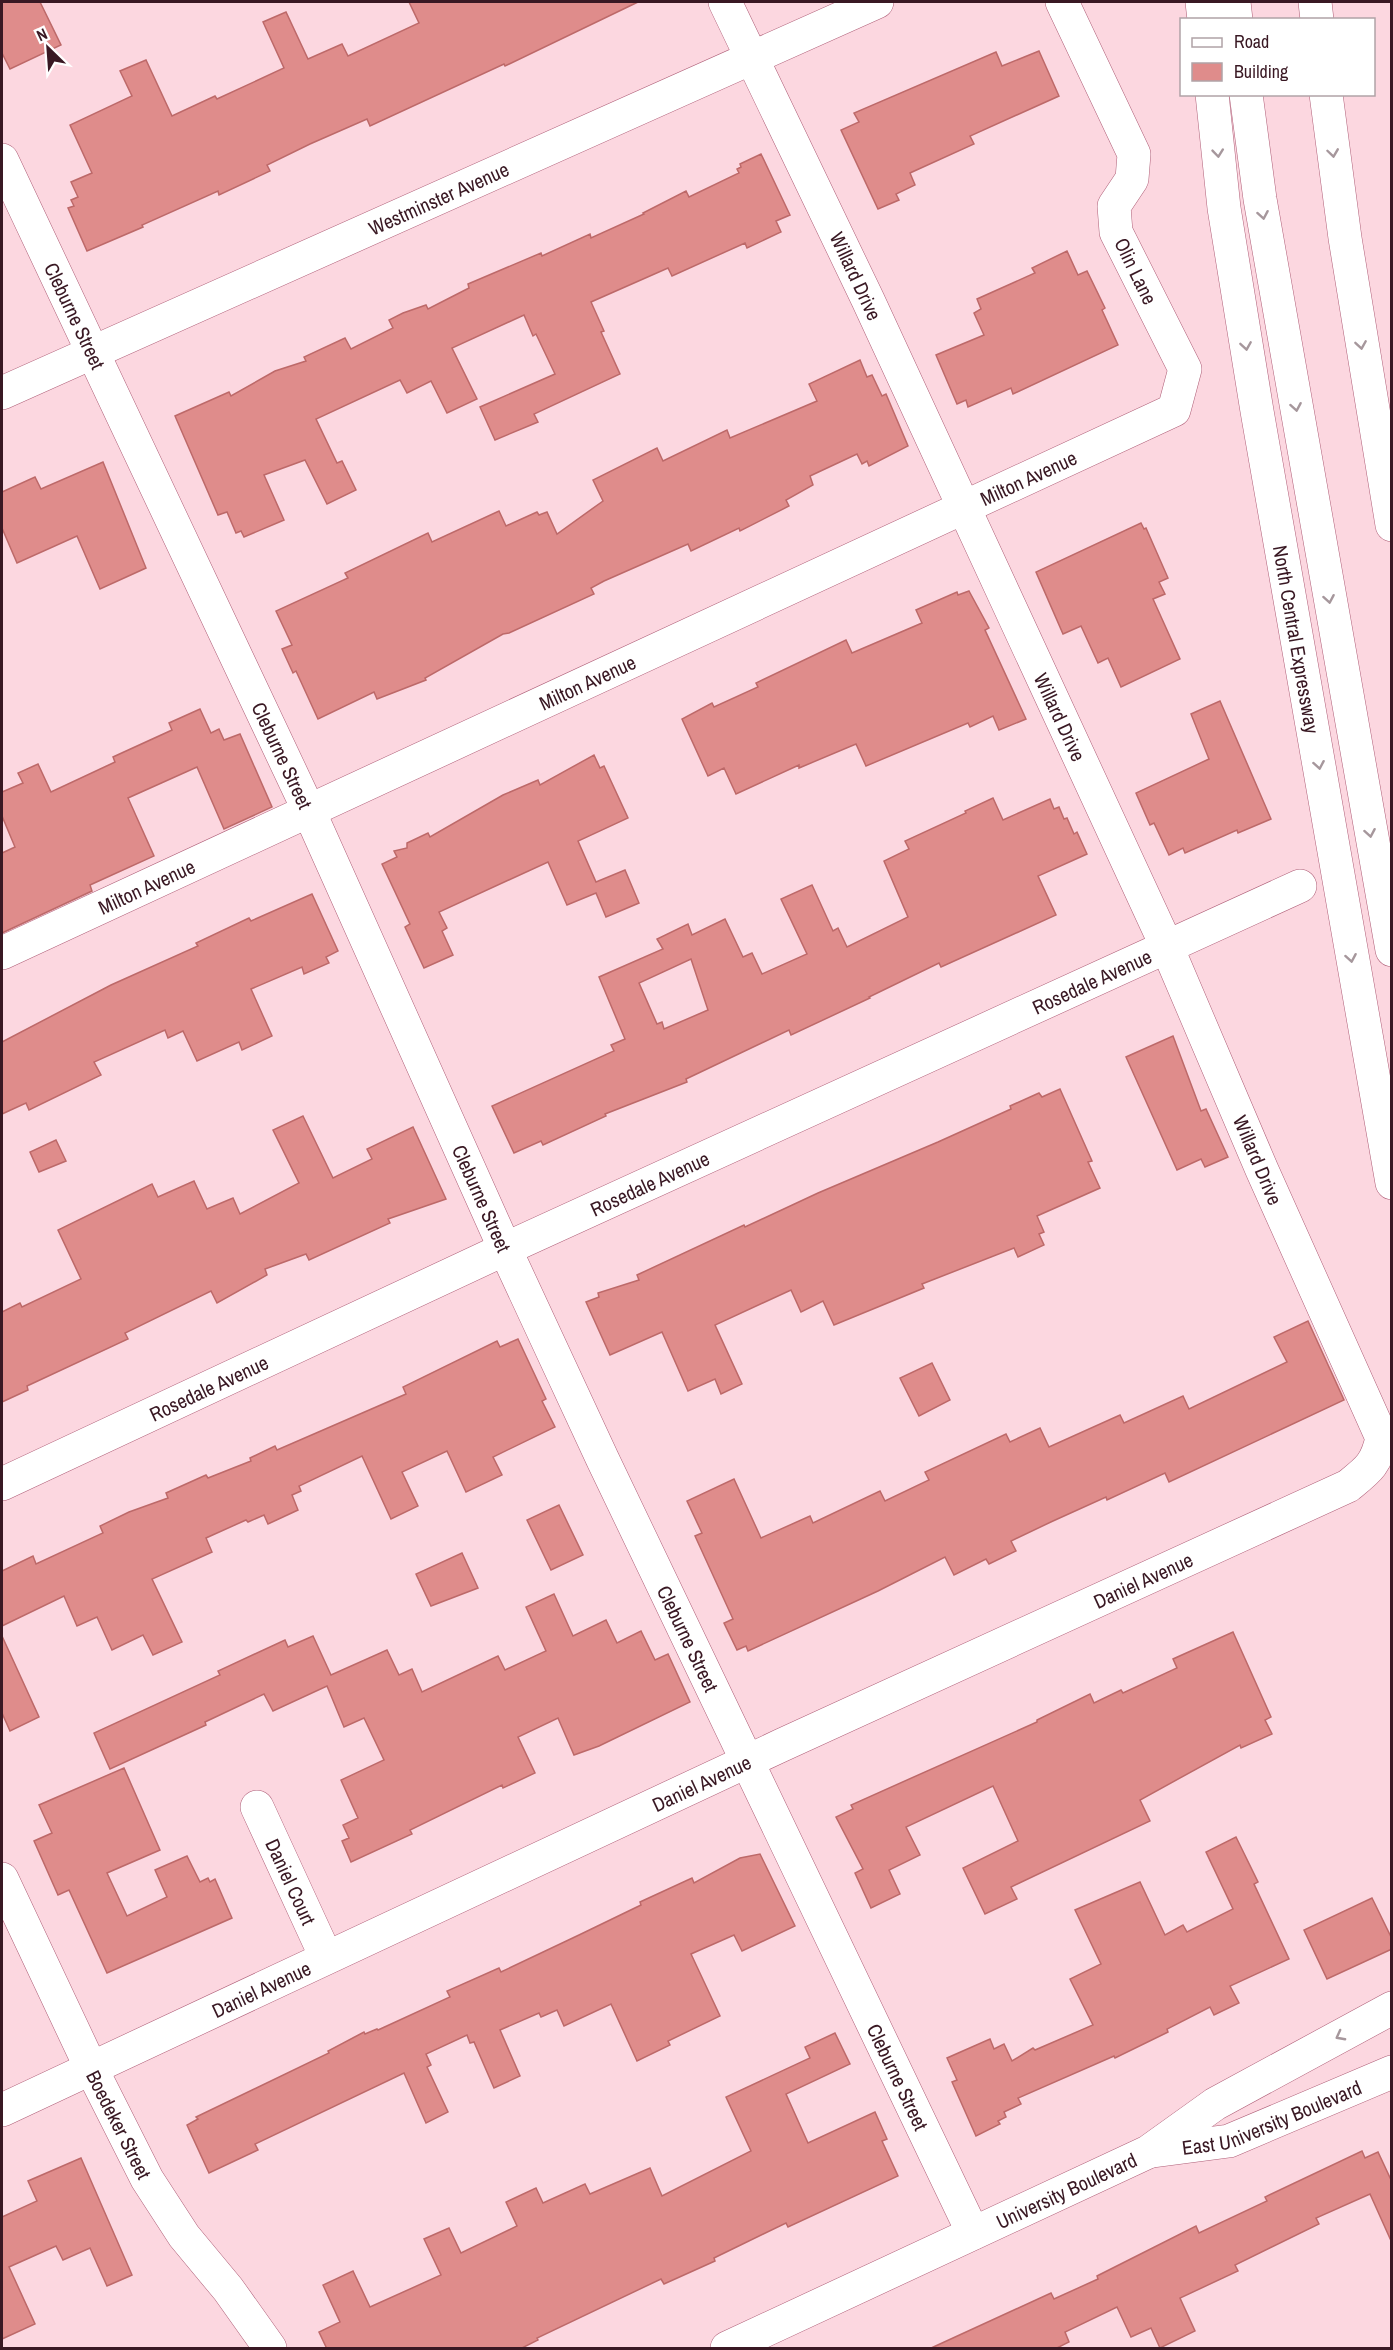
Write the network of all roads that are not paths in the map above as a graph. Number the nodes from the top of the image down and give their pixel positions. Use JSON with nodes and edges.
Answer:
{"nodes":[{"id":1,"x":725,"y":2,"type":"edge"},
{"id":2,"x":877,"y":2,"type":"edge"},
{"id":3,"x":1062,"y":2,"type":"edge"},
{"id":4,"x":1202,"y":2,"type":"edge"},
{"id":5,"x":1234,"y":2,"type":"edge"},
{"id":6,"x":1315,"y":2,"type":"edge"},
{"id":7,"x":1204,"y":18,"type":"edge"},
{"id":8,"x":1236,"y":18,"type":"edge"},
{"id":9,"x":1317,"y":18,"type":"edge"},
{"id":10,"x":752,"y":58,"type":"junction"},
{"id":11,"x":1212,"y":96,"type":"edge"},
{"id":12,"x":1246,"y":96,"type":"edge"},
{"id":13,"x":1326,"y":96,"type":"edge"},
{"id":14,"x":2,"y":160,"type":"edge"},
{"id":15,"x":91,"y":354,"type":"junction"},
{"id":16,"x":2,"y":393,"type":"edge"},
{"id":17,"x":1174,"y":410,"type":"joint"},
{"id":18,"x":963,"y":507,"type":"junction"},
{"id":19,"x":1392,"y":525,"type":"edge"},
{"id":20,"x":309,"y":811,"type":"junction"},
{"id":21,"x":1300,"y":886,"type":"dead end"},
{"id":22,"x":1167,"y":947,"type":"junction"},
{"id":23,"x":1392,"y":950,"type":"edge"},
{"id":24,"x":2,"y":953,"type":"edge"},
{"id":25,"x":1392,"y":1183,"type":"edge"},
{"id":26,"x":505,"y":1249,"type":"junction"},
{"id":27,"x":1382,"y":1438,"type":"joint"},
{"id":28,"x":2,"y":1484,"type":"edge"},
{"id":29,"x":746,"y":1762,"type":"junction"},
{"id":30,"x":257,"y":1807,"type":"dead end"},
{"id":31,"x":2,"y":1879,"type":"edge"},
{"id":32,"x":326,"y":1958,"type":"junction"},
{"id":33,"x":1392,"y":2008,"type":"edge"},
{"id":34,"x":91,"y":2068,"type":"junction"},
{"id":35,"x":1392,"y":2072,"type":"edge"},
{"id":36,"x":2,"y":2110,"type":"edge"},
{"id":37,"x":1149,"y":2152,"type":"junction"},
{"id":38,"x":973,"y":2233,"type":"junction"},
{"id":39,"x":270,"y":2349,"type":"edge"},
{"id":40,"x":727,"y":2349,"type":"edge"}],
"edges":[{"from":1,"to":10,"type":"main road","name":"Willard Drive"},
{"from":2,"to":10,"type":"main road","name":"Westminster Avenue"},
{"from":3,"to":17,"type":"main road","name":"Olin Lane"},
{"from":4,"to":7,"type":"main road"},
{"from":5,"to":8,"type":"main road"},
{"from":6,"to":9,"type":"main road"},
{"from":10,"to":15,"type":"main road","name":"Westminster Avenue"},
{"from":10,"to":18,"type":"main road","name":"Willard Drive"},
{"from":11,"to":25,"type":"main road","name":"North Central Expressway","one_way":true},
{"from":12,"to":23,"type":"main road","one_way":true},
{"from":13,"to":19,"type":"main road","one_way":true},
{"from":14,"to":15,"type":"main road","name":"Cleburne Street"},
{"from":15,"to":16,"type":"main road","name":"Westminster Avenue"},
{"from":15,"to":20,"type":"main road","name":"Cleburne Street"},
{"from":17,"to":18,"type":"main road","name":"Milton Avenue"},
{"from":18,"to":20,"type":"main road","name":"Milton Avenue"},
{"from":18,"to":22,"type":"main road","name":"Willard Drive"},
{"from":20,"to":24,"type":"main road","name":"Milton Avenue"},
{"from":20,"to":26,"type":"main road","name":"Cleburne Street"},
{"from":21,"to":22,"type":"main road","name":"Rosedale Avenue"},
{"from":22,"to":26,"type":"main road","name":"Rosedale Avenue"},
{"from":22,"to":27,"type":"main road","name":"Willard Drive"},
{"from":26,"to":28,"type":"main road","name":"Rosedale Avenue"},
{"from":26,"to":29,"type":"main road","name":"Cleburne Street"},
{"from":27,"to":29,"type":"main road","name":"Daniel Avenue"},
{"from":29,"to":32,"type":"main road","name":"Daniel Avenue"},
{"from":29,"to":38,"type":"main road","name":"Cleburne Street"},
{"from":30,"to":32,"type":"main road","name":"Daniel Court"},
{"from":31,"to":34,"type":"main road","name":"Boedeker Street"},
{"from":32,"to":34,"type":"main road","name":"Daniel Avenue"},
{"from":33,"to":37,"type":"main road","name":"University Boulevard","one_way":true},
{"from":34,"to":36,"type":"main road","name":"Daniel Avenue"},
{"from":34,"to":39,"type":"main road","name":"Boedeker Street"},
{"from":35,"to":37,"type":"main road","name":"East University Boulevard"},
{"from":37,"to":38,"type":"main road","name":"University Boulevard"},
{"from":38,"to":40,"type":"main road","name":"University Boulevard"}]}
